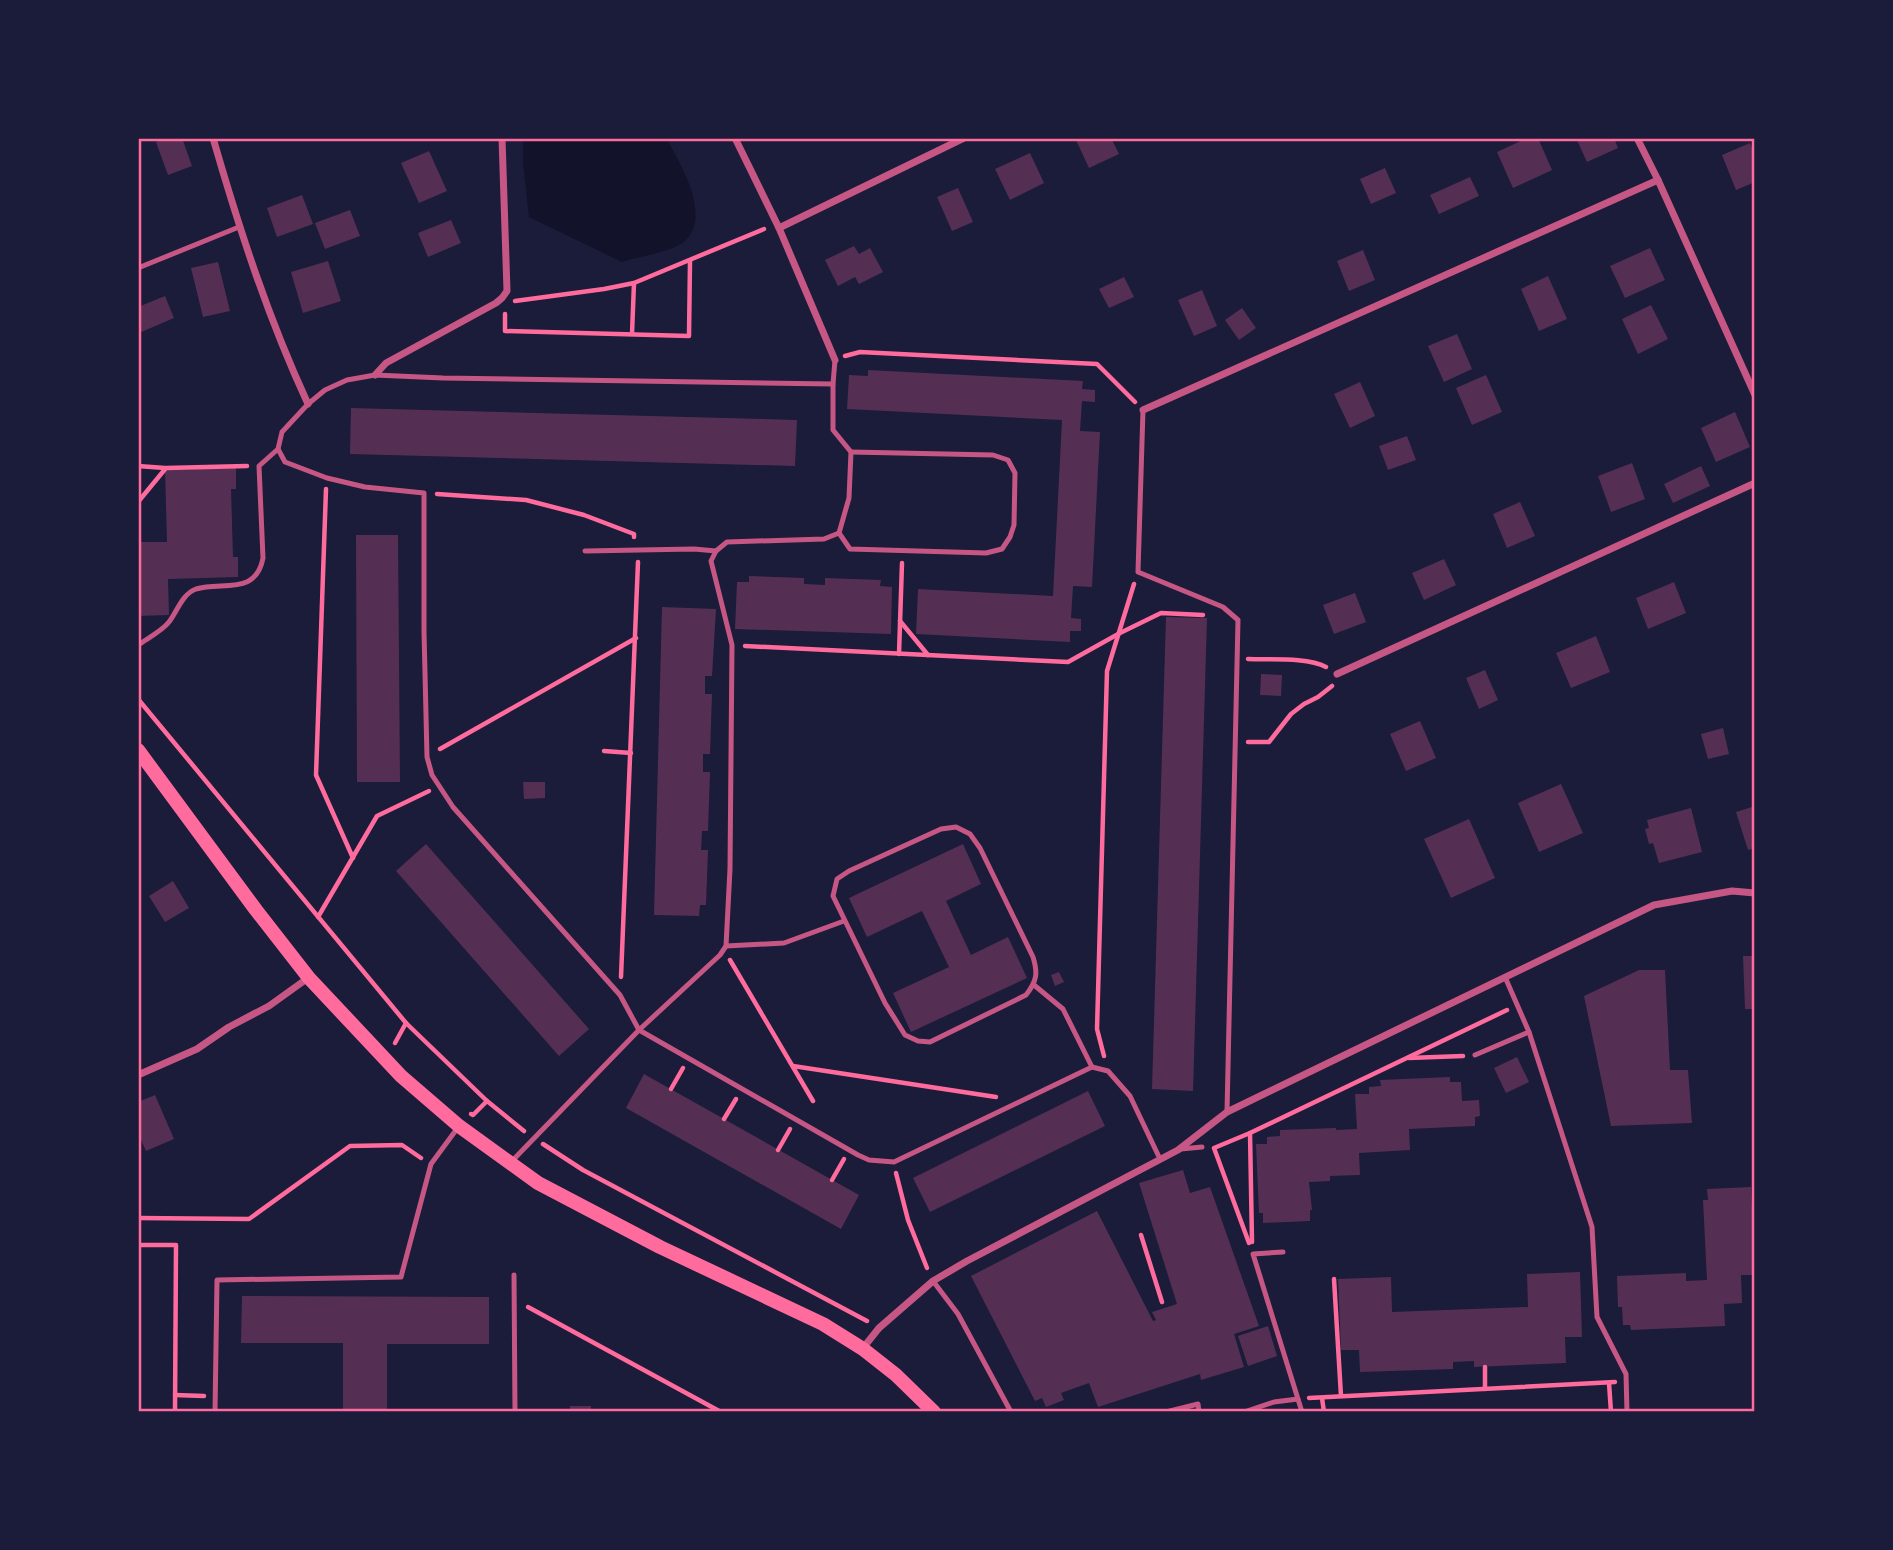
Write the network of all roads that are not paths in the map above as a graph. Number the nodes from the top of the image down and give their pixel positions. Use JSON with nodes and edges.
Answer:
{"nodes":[{"id":1,"x":213,"y":138,"type":"edge"},
{"id":2,"x":502,"y":138,"type":"edge"},
{"id":3,"x":735,"y":138,"type":"edge"},
{"id":4,"x":964,"y":138,"type":"edge"},
{"id":5,"x":1637,"y":138,"type":"edge"},
{"id":6,"x":1658,"y":180,"type":"junction"},
{"id":7,"x":239,"y":227,"type":"junction"},
{"id":8,"x":779,"y":228,"type":"junction"},
{"id":9,"x":138,"y":268,"type":"edge"},
{"id":10,"x":835,"y":360,"type":"joint"},
{"id":11,"x":374,"y":375,"type":"junction"},
{"id":12,"x":832,"y":384,"type":"junction"},
{"id":13,"x":1755,"y":395,"type":"edge"},
{"id":14,"x":308,"y":404,"type":"junction"},
{"id":15,"x":1143,"y":410,"type":"joint"},
{"id":16,"x":278,"y":449,"type":"junction"},
{"id":17,"x":851,"y":452,"type":"junction"},
{"id":18,"x":1755,"y":482,"type":"edge"},
{"id":19,"x":839,"y":533,"type":"junction"},
{"id":20,"x":585,"y":551,"type":"dead end"},
{"id":21,"x":716,"y":551,"type":"junction"},
{"id":22,"x":138,"y":645,"type":"edge"},
{"id":23,"x":1337,"y":674,"type":"road end"},
{"id":24,"x":138,"y":750,"type":"edge"},
{"id":25,"x":1755,"y":893,"type":"edge"},
{"id":26,"x":844,"y":921,"type":"junction"},
{"id":27,"x":726,"y":946,"type":"junction"},
{"id":28,"x":1505,"y":977,"type":"junction"},
{"id":29,"x":309,"y":978,"type":"junction"},
{"id":30,"x":1034,"y":985,"type":"junction"},
{"id":31,"x":639,"y":1030,"type":"junction"},
{"id":32,"x":1529,"y":1032,"type":"junction"},
{"id":33,"x":1475,"y":1055,"type":"road end"},
{"id":34,"x":1092,"y":1067,"type":"junction"},
{"id":35,"x":138,"y":1075,"type":"edge"},
{"id":36,"x":1227,"y":1112,"type":"junction"},
{"id":37,"x":458,"y":1126,"type":"junction"},
{"id":38,"x":1202,"y":1147,"type":"dead end"},
{"id":39,"x":1178,"y":1150,"type":"junction"},
{"id":40,"x":1160,"y":1159,"type":"junction"},
{"id":41,"x":509,"y":1164,"type":"junction"},
{"id":42,"x":1283,"y":1252,"type":"dead end"},
{"id":43,"x":514,"y":1275,"type":"dead end"},
{"id":44,"x":933,"y":1281,"type":"junction"},
{"id":45,"x":863,"y":1349,"type":"junction"},
{"id":46,"x":1298,"y":1399,"type":"junction"},
{"id":47,"x":215,"y":1412,"type":"edge"},
{"id":48,"x":515,"y":1412,"type":"edge"},
{"id":49,"x":934,"y":1412,"type":"edge"},
{"id":50,"x":1011,"y":1412,"type":"edge"},
{"id":51,"x":1166,"y":1412,"type":"edge"},
{"id":52,"x":1199,"y":1412,"type":"edge"},
{"id":53,"x":1244,"y":1412,"type":"edge"},
{"id":54,"x":1302,"y":1412,"type":"edge"},
{"id":55,"x":1627,"y":1412,"type":"edge"}],
"edges":[{"from":1,"to":7,"type":"street"},
{"from":2,"to":11,"type":"street"},
{"from":3,"to":8,"type":"street"},
{"from":4,"to":8,"type":"street"},
{"from":5,"to":6,"type":"street"},
{"from":6,"to":13,"type":"street"},
{"from":6,"to":15,"type":"street"},
{"from":7,"to":9,"type":"lane"},
{"from":7,"to":14,"type":"street"},
{"from":8,"to":10,"type":"street"},
{"from":10,"to":12,"type":"lane"},
{"from":11,"to":12,"type":"lane"},
{"from":11,"to":14,"type":"lane"},
{"from":12,"to":17,"type":"lane"},
{"from":14,"to":16,"type":"lane"},
{"from":15,"to":36,"type":"lane"},
{"from":16,"to":22,"type":"lane"},
{"from":16,"to":31,"type":"lane"},
{"from":17,"to":19,"type":"lane"},
{"from":17,"to":19,"type":"lane"},
{"from":18,"to":23,"type":"street"},
{"from":19,"to":21,"type":"lane"},
{"from":20,"to":21,"type":"lane"},
{"from":21,"to":27,"type":"lane"},
{"from":24,"to":29,"type":"main road"},
{"from":25,"to":28,"type":"street"},
{"from":26,"to":27,"type":"lane"},
{"from":26,"to":30,"type":"lane"},
{"from":26,"to":30,"type":"lane"},
{"from":27,"to":31,"type":"lane"},
{"from":28,"to":32,"type":"lane"},
{"from":28,"to":36,"type":"street"},
{"from":29,"to":35,"type":"street"},
{"from":29,"to":37,"type":"main road"},
{"from":30,"to":34,"type":"lane"},
{"from":31,"to":34,"type":"lane"},
{"from":31,"to":41,"type":"lane"},
{"from":32,"to":33,"type":"lane"},
{"from":32,"to":55,"type":"lane"},
{"from":34,"to":40,"type":"lane"},
{"from":36,"to":39,"type":"street"},
{"from":37,"to":41,"type":"main road"},
{"from":37,"to":47,"type":"lane"},
{"from":38,"to":39,"type":"lane"},
{"from":39,"to":40,"type":"street"},
{"from":40,"to":44,"type":"street"},
{"from":41,"to":45,"type":"main road"},
{"from":42,"to":46,"type":"lane"},
{"from":43,"to":48,"type":"lane"},
{"from":44,"to":45,"type":"street"},
{"from":44,"to":50,"type":"lane"},
{"from":45,"to":49,"type":"main road"},
{"from":46,"to":53,"type":"lane"},
{"from":46,"to":54,"type":"lane"},
{"from":51,"to":52,"type":"lane"}]}
